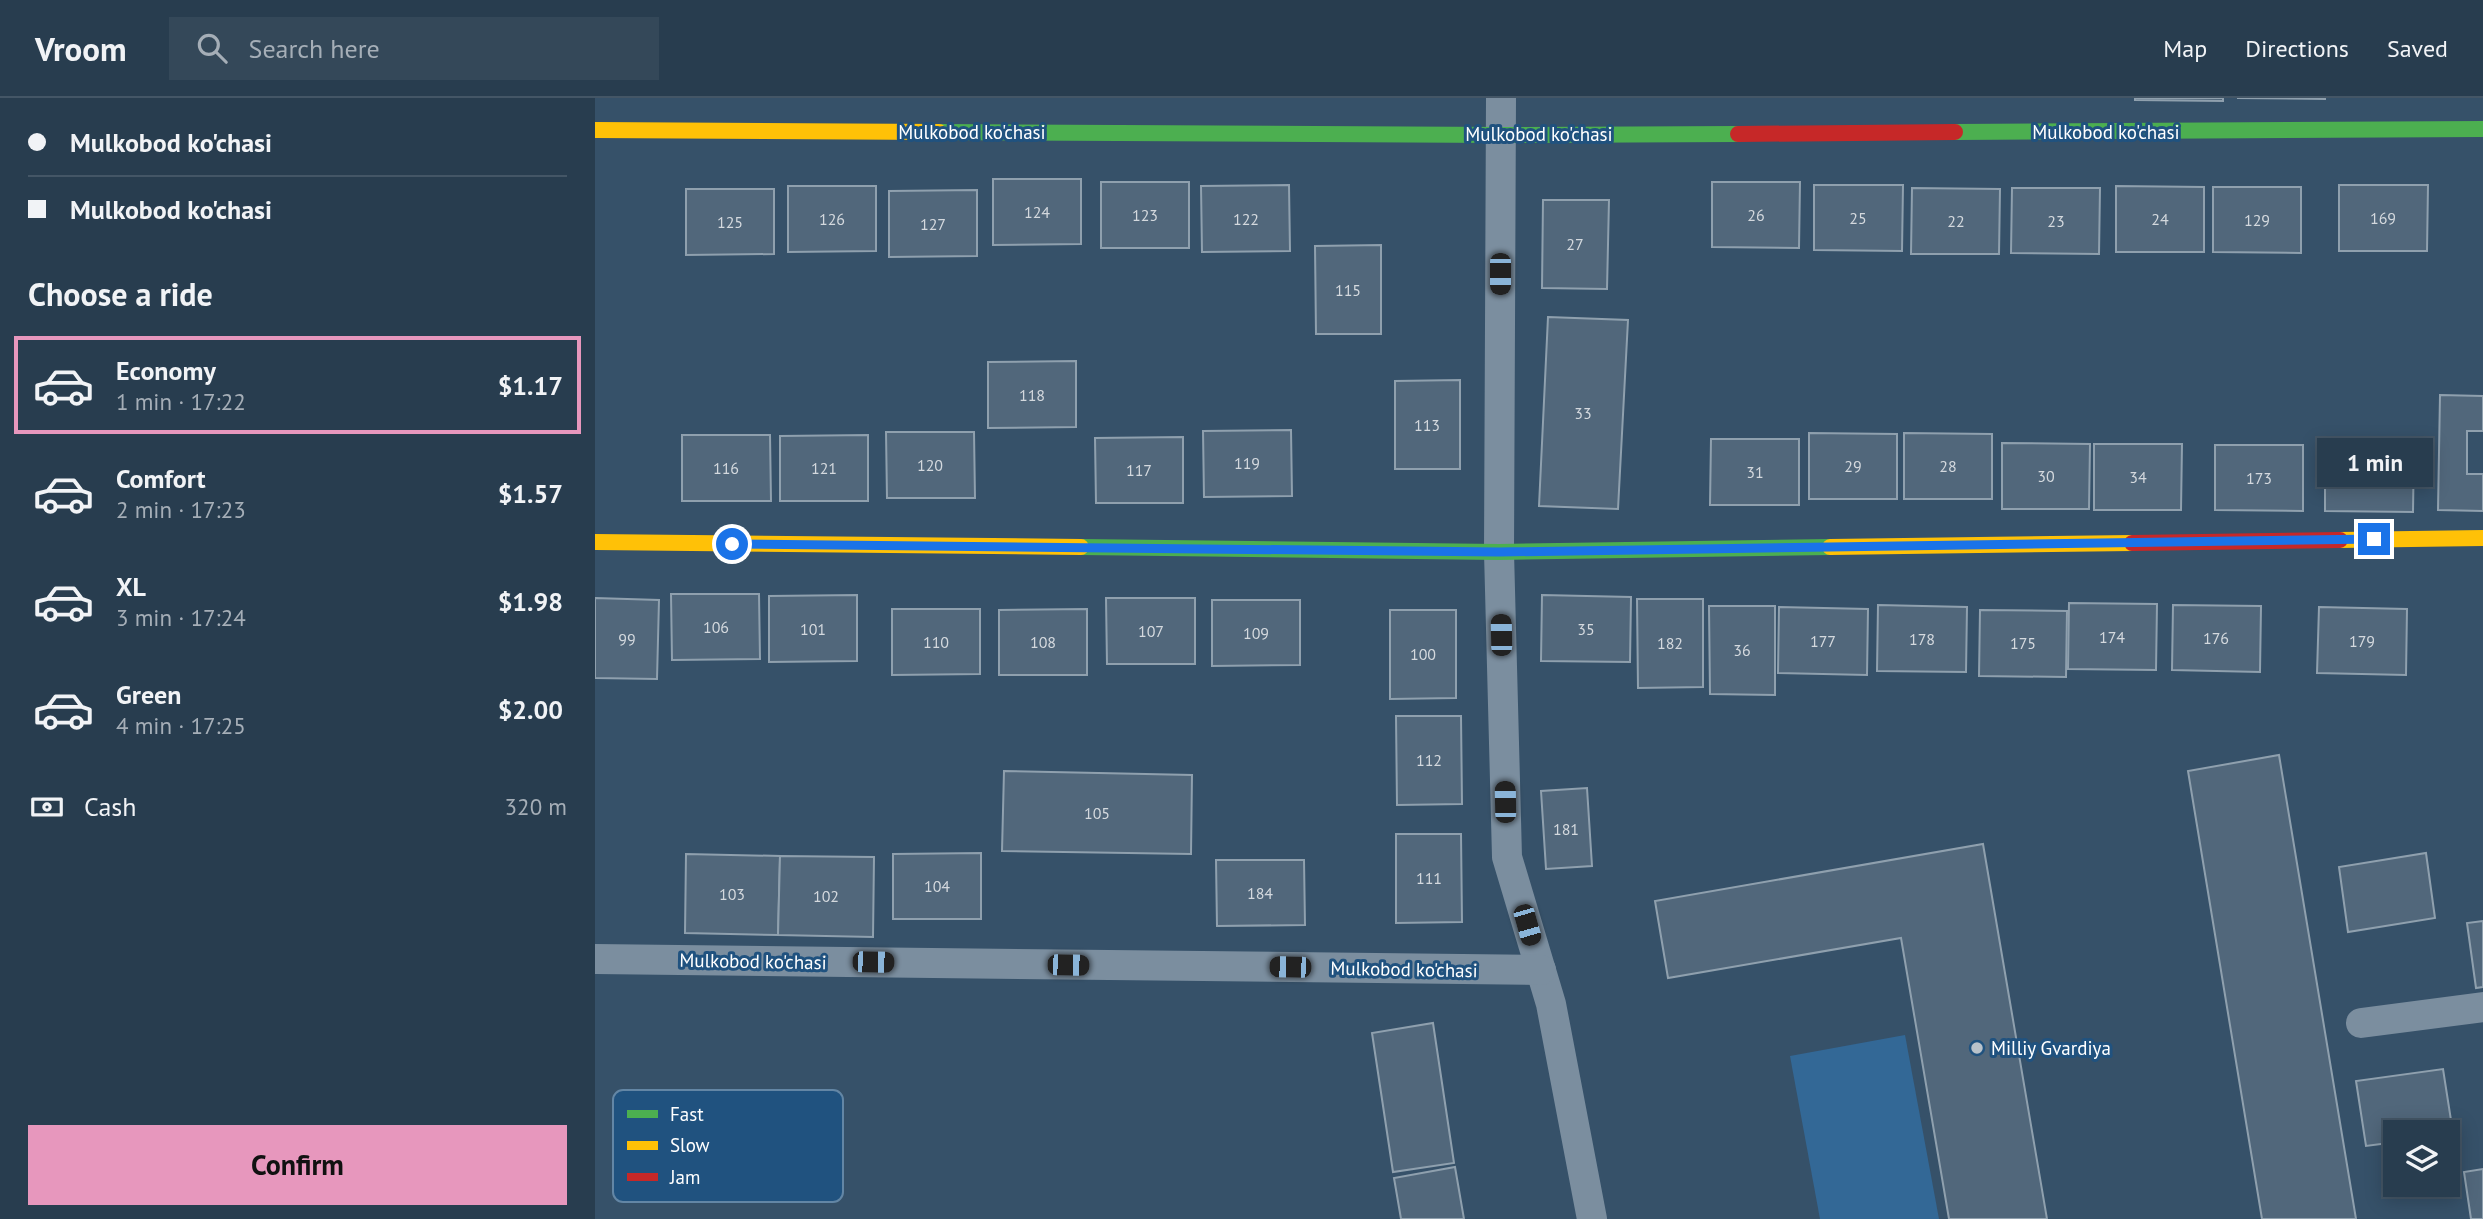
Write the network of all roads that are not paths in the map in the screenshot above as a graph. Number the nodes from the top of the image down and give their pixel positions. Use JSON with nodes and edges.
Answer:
{"nodes":[{"id":1,"x":1501,"y":98,"type":"edge"},
{"id":2,"x":595,"y":130,"type":"edge"},
{"id":3,"x":2483,"y":130,"type":"edge"},
{"id":4,"x":1500,"y":135,"type":"junction"},
{"id":5,"x":2483,"y":538,"type":"edge"},
{"id":6,"x":595,"y":542,"type":"edge"},
{"id":7,"x":1499,"y":552,"type":"junction"},
{"id":8,"x":595,"y":959,"type":"edge"},
{"id":9,"x":1541,"y":970,"type":"junction"},
{"id":10,"x":2483,"y":1007,"type":"edge"},
{"id":11,"x":2361,"y":1023,"type":"dead end"},
{"id":12,"x":1592,"y":1219,"type":"edge"}],
"edges":[{"from":1,"to":4,"type":"street"},
{"from":2,"to":4,"type":"street","name":"Mulkobod ko'chasi"},
{"from":3,"to":4,"type":"street","name":"Mulkobod ko'chasi"},
{"from":4,"to":7,"type":"street"},
{"from":5,"to":7,"type":"street"},
{"from":6,"to":7,"type":"street"},
{"from":7,"to":9,"type":"street"},
{"from":8,"to":9,"type":"street","name":"Mulkobod ko'chasi"},
{"from":9,"to":12,"type":"street"},
{"from":10,"to":11,"type":"street"}]}
